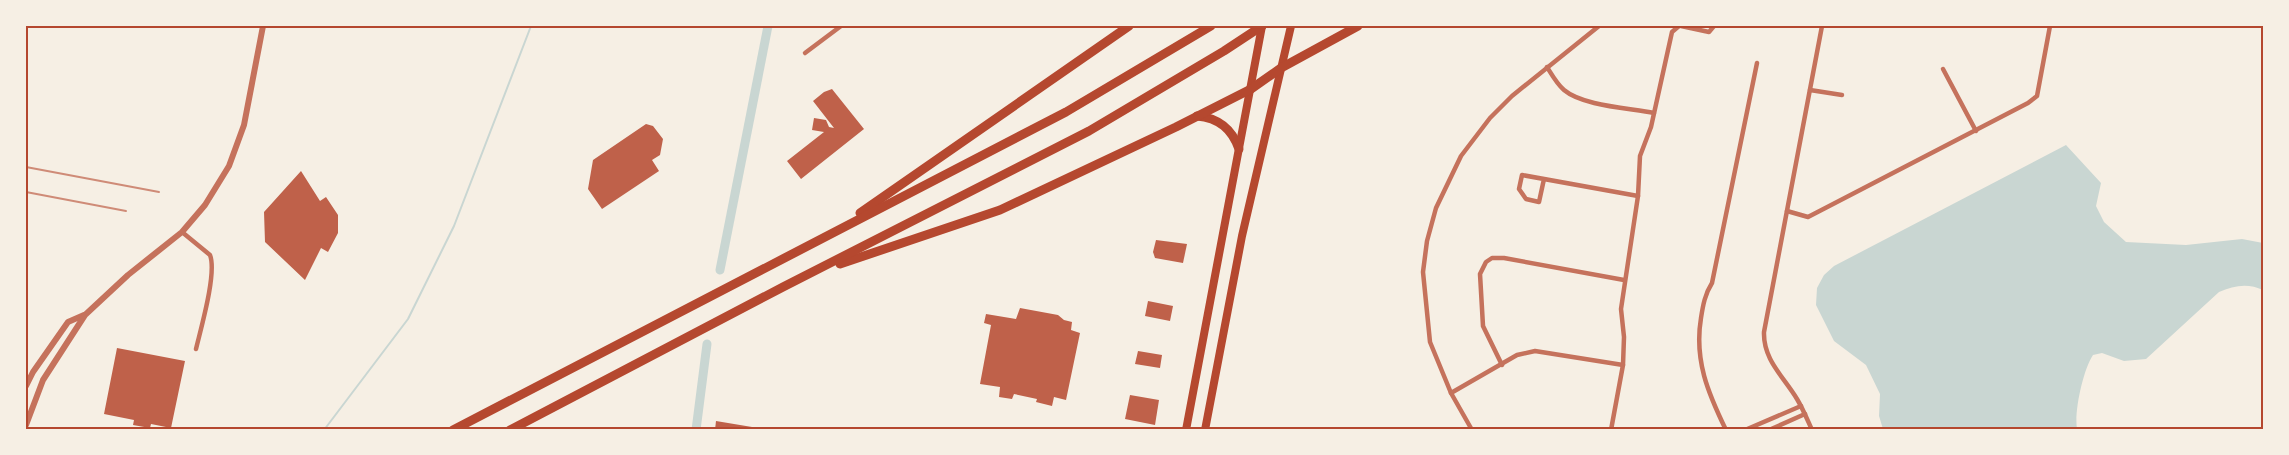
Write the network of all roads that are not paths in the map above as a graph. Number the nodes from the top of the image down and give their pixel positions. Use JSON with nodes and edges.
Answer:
{"nodes":[{"id":1,"x":263,"y":26,"type":"edge"},
{"id":2,"x":841,"y":26,"type":"edge"},
{"id":3,"x":1129,"y":26,"type":"edge"},
{"id":4,"x":1210,"y":26,"type":"edge"},
{"id":5,"x":1262,"y":26,"type":"edge"},
{"id":6,"x":1291,"y":26,"type":"edge"},
{"id":7,"x":1358,"y":26,"type":"edge"},
{"id":8,"x":1599,"y":26,"type":"edge"},
{"id":9,"x":1680,"y":26,"type":"edge"},
{"id":10,"x":1714,"y":26,"type":"edge"},
{"id":11,"x":1822,"y":26,"type":"edge"},
{"id":12,"x":2050,"y":26,"type":"edge"},
{"id":13,"x":805,"y":53,"type":"dead end"},
{"id":14,"x":1757,"y":63,"type":"dead end"},
{"id":15,"x":1547,"y":67,"type":"junction"},
{"id":16,"x":1281,"y":68,"type":"junction"},
{"id":17,"x":1942,"y":69,"type":"dead end"},
{"id":18,"x":1251,"y":89,"type":"junction"},
{"id":19,"x":1810,"y":90,"type":"junction"},
{"id":20,"x":1842,"y":95,"type":"dead end"},
{"id":21,"x":1654,"y":113,"type":"junction"},
{"id":22,"x":1197,"y":116,"type":"junction"},
{"id":23,"x":1976,"y":131,"type":"junction"},
{"id":24,"x":1239,"y":149,"type":"junction"},
{"id":25,"x":1544,"y":179,"type":"junction"},
{"id":26,"x":1638,"y":196,"type":"junction"},
{"id":27,"x":1787,"y":211,"type":"junction"},
{"id":28,"x":182,"y":232,"type":"junction"},
{"id":29,"x":830,"y":233,"type":"junction"},
{"id":30,"x":809,"y":274,"type":"junction"},
{"id":31,"x":1624,"y":280,"type":"junction"},
{"id":32,"x":85,"y":315,"type":"junction"},
{"id":33,"x":196,"y":349,"type":"dead end"},
{"id":34,"x":1502,"y":364,"type":"junction"},
{"id":35,"x":1623,"y":365,"type":"junction"},
{"id":36,"x":26,"y":386,"type":"edge"},
{"id":37,"x":1451,"y":393,"type":"junction"},
{"id":38,"x":1801,"y":406,"type":"junction"},
{"id":39,"x":1805,"y":414,"type":"junction"},
{"id":40,"x":26,"y":425,"type":"edge"},
{"id":41,"x":453,"y":429,"type":"edge"},
{"id":42,"x":510,"y":429,"type":"edge"},
{"id":43,"x":1186,"y":429,"type":"edge"},
{"id":44,"x":1205,"y":429,"type":"edge"},
{"id":45,"x":1472,"y":429,"type":"edge"},
{"id":46,"x":1611,"y":429,"type":"edge"},
{"id":47,"x":1726,"y":429,"type":"edge"},
{"id":48,"x":1745,"y":429,"type":"edge"},
{"id":49,"x":1769,"y":429,"type":"edge"},
{"id":50,"x":1812,"y":429,"type":"edge"}],
"edges":[{"from":1,"to":28,"type":"street"},
{"from":2,"to":13,"type":"street"},
{"from":3,"to":29,"type":"highway"},
{"from":4,"to":29,"type":"highway"},
{"from":5,"to":18,"type":"main road"},
{"from":5,"to":30,"type":"highway"},
{"from":6,"to":16,"type":"main road"},
{"from":7,"to":16,"type":"highway"},
{"from":8,"to":15,"type":"street"},
{"from":9,"to":10,"type":"street"},
{"from":9,"to":21,"type":"street"},
{"from":11,"to":19,"type":"street"},
{"from":12,"to":23,"type":"street"},
{"from":14,"to":47,"type":"street"},
{"from":15,"to":21,"type":"street"},
{"from":15,"to":37,"type":"street"},
{"from":16,"to":18,"type":"highway"},
{"from":16,"to":44,"type":"main road"},
{"from":17,"to":23,"type":"street"},
{"from":18,"to":22,"type":"highway"},
{"from":18,"to":24,"type":"main road"},
{"from":19,"to":20,"type":"street"},
{"from":19,"to":27,"type":"street"},
{"from":21,"to":26,"type":"street"},
{"from":22,"to":24,"type":"highway"},
{"from":22,"to":30,"type":"highway"},
{"from":23,"to":27,"type":"street"},
{"from":24,"to":43,"type":"main road"},
{"from":25,"to":25,"type":"street"},
{"from":25,"to":26,"type":"street"},
{"from":26,"to":31,"type":"street"},
{"from":27,"to":38,"type":"street"},
{"from":28,"to":32,"type":"street"},
{"from":28,"to":33,"type":"street"},
{"from":29,"to":41,"type":"highway"},
{"from":30,"to":42,"type":"highway"},
{"from":31,"to":34,"type":"street"},
{"from":31,"to":35,"type":"street"},
{"from":32,"to":36,"type":"street"},
{"from":32,"to":40,"type":"street"},
{"from":34,"to":35,"type":"street"},
{"from":34,"to":37,"type":"street"},
{"from":35,"to":46,"type":"street"},
{"from":37,"to":45,"type":"street"},
{"from":38,"to":39,"type":"street"},
{"from":38,"to":48,"type":"street"},
{"from":39,"to":49,"type":"street"},
{"from":39,"to":50,"type":"street"}]}
